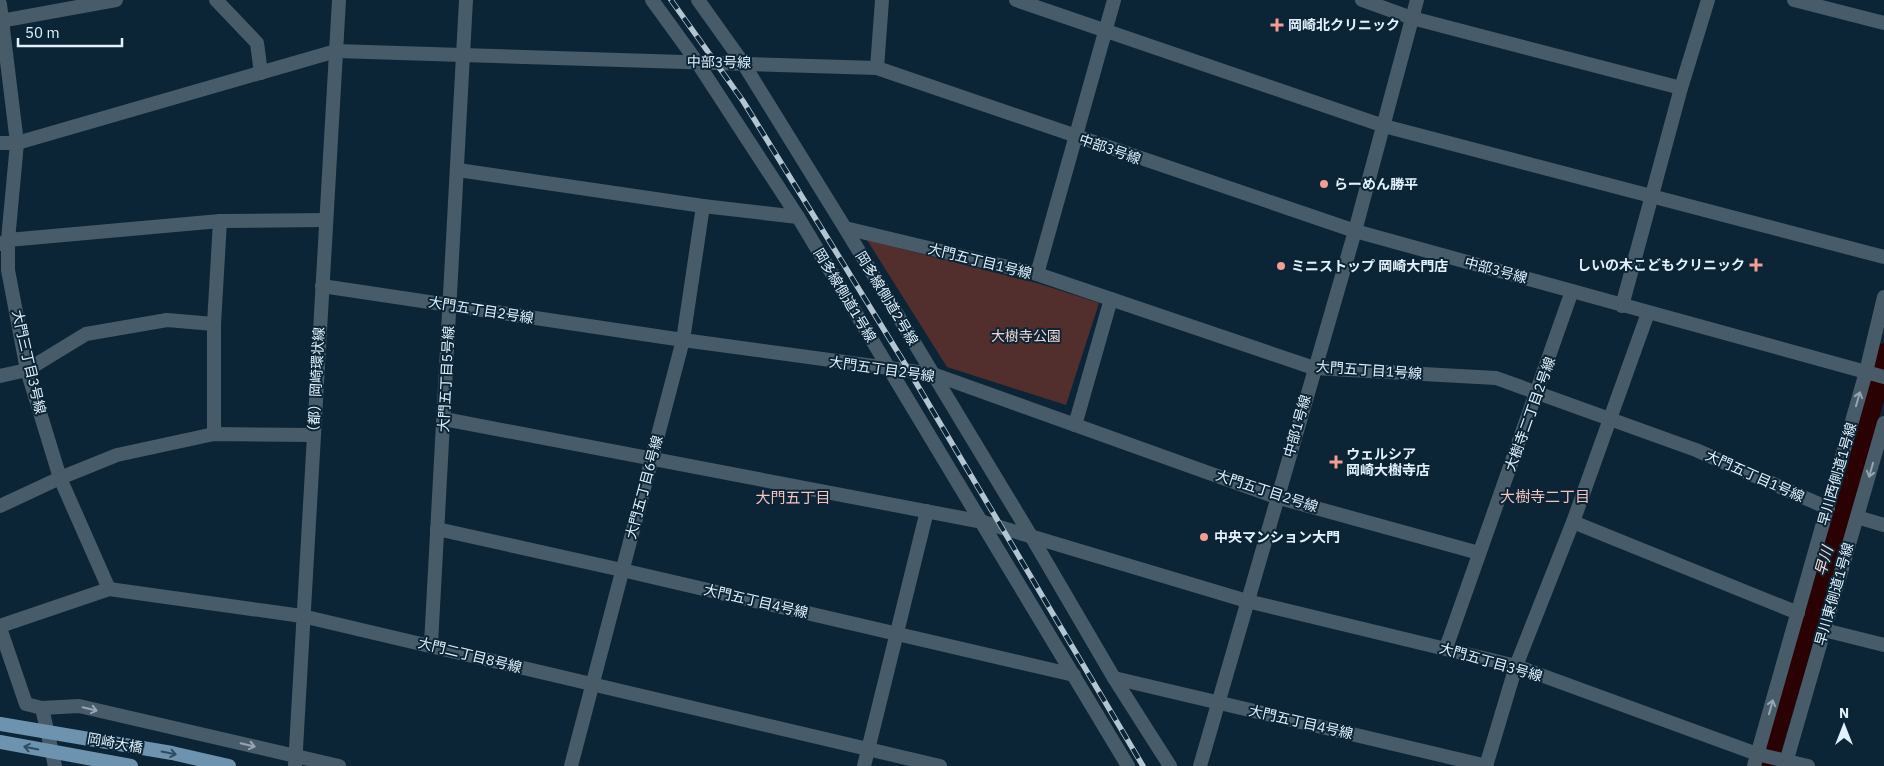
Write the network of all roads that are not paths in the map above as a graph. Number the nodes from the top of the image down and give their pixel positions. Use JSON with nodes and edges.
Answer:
{"nodes":[{"id":1,"x":116,"y":0,"type":"edge"},
{"id":2,"x":216,"y":0,"type":"edge"},
{"id":3,"x":339,"y":0,"type":"edge"},
{"id":4,"x":466,"y":0,"type":"edge"},
{"id":5,"x":652,"y":0,"type":"edge"},
{"id":6,"x":698,"y":0,"type":"edge"},
{"id":7,"x":882,"y":0,"type":"edge"},
{"id":8,"x":1016,"y":0,"type":"edge"},
{"id":9,"x":1114,"y":0,"type":"edge"},
{"id":10,"x":1362,"y":0,"type":"edge"},
{"id":11,"x":1417,"y":0,"type":"edge"},
{"id":12,"x":1708,"y":0,"type":"edge"},
{"id":13,"x":1794,"y":0,"type":"edge"},
{"id":14,"x":0,"y":4,"type":"edge"},
{"id":15,"x":1412,"y":18,"type":"junction"},
{"id":16,"x":1,"y":21,"type":"edge"},
{"id":17,"x":1884,"y":23,"type":"edge"},
{"id":18,"x":1106,"y":30,"type":"junction"},
{"id":19,"x":336,"y":51,"type":"junction"},
{"id":20,"x":464,"y":54,"type":"junction"},
{"id":21,"x":697,"y":62,"type":"junction"},
{"id":22,"x":742,"y":63,"type":"junction"},
{"id":23,"x":877,"y":68,"type":"junction"},
{"id":24,"x":261,"y":73,"type":"junction"},
{"id":25,"x":1681,"y":88,"type":"junction"},
{"id":26,"x":1384,"y":126,"type":"junction"},
{"id":27,"x":1077,"y":138,"type":"junction"},
{"id":28,"x":0,"y":143,"type":"edge"},
{"id":29,"x":17,"y":143,"type":"junction"},
{"id":30,"x":458,"y":170,"type":"junction"},
{"id":31,"x":1654,"y":197,"type":"junction"},
{"id":32,"x":703,"y":206,"type":"junction"},
{"id":33,"x":798,"y":217,"type":"junction"},
{"id":34,"x":326,"y":220,"type":"junction"},
{"id":35,"x":220,"y":221,"type":"junction"},
{"id":36,"x":845,"y":228,"type":"junction"},
{"id":37,"x":1354,"y":231,"type":"junction"},
{"id":38,"x":4,"y":242,"type":"edge"},
{"id":39,"x":1884,"y":257,"type":"edge"},
{"id":40,"x":1036,"y":274,"type":"junction"},
{"id":41,"x":322,"y":286,"type":"junction"},
{"id":42,"x":1572,"y":291,"type":"junction"},
{"id":43,"x":1884,"y":297,"type":"edge"},
{"id":44,"x":1111,"y":299,"type":"junction"},
{"id":45,"x":450,"y":305,"type":"junction"},
{"id":46,"x":1622,"y":306,"type":"junction"},
{"id":47,"x":1648,"y":313,"type":"junction"},
{"id":48,"x":214,"y":324,"type":"junction"},
{"id":49,"x":683,"y":340,"type":"junction"},
{"id":50,"x":1314,"y":368,"type":"junction"},
{"id":51,"x":28,"y":370,"type":"junction"},
{"id":52,"x":891,"y":370,"type":"junction"},
{"id":53,"x":1866,"y":372,"type":"junction"},
{"id":54,"x":934,"y":374,"type":"junction"},
{"id":55,"x":0,"y":376,"type":"edge"},
{"id":56,"x":1884,"y":377,"type":"edge"},
{"id":57,"x":1538,"y":393,"type":"junction"},
{"id":58,"x":444,"y":419,"type":"junction"},
{"id":59,"x":1612,"y":419,"type":"junction"},
{"id":60,"x":1884,"y":423,"type":"edge"},
{"id":61,"x":1075,"y":425,"type":"junction"},
{"id":62,"x":214,"y":434,"type":"junction"},
{"id":63,"x":314,"y":435,"type":"junction"},
{"id":64,"x":651,"y":458,"type":"junction"},
{"id":65,"x":60,"y":478,"type":"junction"},
{"id":66,"x":1276,"y":497,"type":"junction"},
{"id":67,"x":0,"y":506,"type":"edge"},
{"id":68,"x":1828,"y":508,"type":"junction"},
{"id":69,"x":927,"y":511,"type":"junction"},
{"id":70,"x":1857,"y":517,"type":"junction"},
{"id":71,"x":983,"y":522,"type":"junction"},
{"id":72,"x":1573,"y":522,"type":"junction"},
{"id":73,"x":1884,"y":525,"type":"edge"},
{"id":74,"x":438,"y":529,"type":"junction"},
{"id":75,"x":1031,"y":536,"type":"junction"},
{"id":76,"x":1479,"y":553,"type":"junction"},
{"id":77,"x":622,"y":570,"type":"junction"},
{"id":78,"x":109,"y":589,"type":"junction"},
{"id":79,"x":1247,"y":601,"type":"junction"},
{"id":80,"x":1798,"y":613,"type":"junction"},
{"id":81,"x":302,"y":616,"type":"junction"},
{"id":82,"x":0,"y":627,"type":"edge"},
{"id":83,"x":1824,"y":630,"type":"junction"},
{"id":84,"x":897,"y":635,"type":"junction"},
{"id":85,"x":431,"y":644,"type":"junction"},
{"id":86,"x":1884,"y":645,"type":"edge"},
{"id":87,"x":1446,"y":648,"type":"junction"},
{"id":88,"x":0,"y":655,"type":"edge"},
{"id":89,"x":1516,"y":666,"type":"junction"},
{"id":90,"x":1074,"y":675,"type":"junction"},
{"id":91,"x":1114,"y":678,"type":"junction"},
{"id":92,"x":19,"y":685,"type":"junction"},
{"id":93,"x":591,"y":685,"type":"junction"},
{"id":94,"x":1218,"y":703,"type":"junction"},
{"id":95,"x":42,"y":708,"type":"junction"},
{"id":96,"x":0,"y":724,"type":"edge"},
{"id":97,"x":0,"y":742,"type":"edge"},
{"id":98,"x":868,"y":749,"type":"junction"},
{"id":99,"x":1756,"y":760,"type":"edge"},
{"id":100,"x":295,"y":761,"type":"edge"},
{"id":101,"x":1786,"y":764,"type":"edge"},
{"id":102,"x":54,"y":766,"type":"edge"},
{"id":103,"x":130,"y":766,"type":"edge"},
{"id":104,"x":229,"y":766,"type":"edge"},
{"id":105,"x":339,"y":766,"type":"edge"},
{"id":106,"x":571,"y":766,"type":"edge"},
{"id":107,"x":864,"y":766,"type":"edge"},
{"id":108,"x":940,"y":766,"type":"edge"},
{"id":109,"x":1128,"y":766,"type":"edge"},
{"id":110,"x":1170,"y":766,"type":"edge"},
{"id":111,"x":1200,"y":766,"type":"edge"},
{"id":112,"x":1487,"y":766,"type":"edge"},
{"id":113,"x":1808,"y":766,"type":"edge"}],
"edges":[{"from":1,"to":16,"type":"street"},
{"from":2,"to":24,"type":"street"},
{"from":3,"to":19,"type":"street","name":"（都）岡崎環状線"},
{"from":4,"to":20,"type":"street","name":"大門五丁目5号線"},
{"from":5,"to":21,"type":"street","name":"岡多線側道1号線"},
{"from":6,"to":22,"type":"street","name":"岡多線側道2号線"},
{"from":7,"to":23,"type":"street"},
{"from":8,"to":18,"type":"street"},
{"from":9,"to":18,"type":"street"},
{"from":10,"to":15,"type":"street"},
{"from":11,"to":15,"type":"street","name":"中部1号線"},
{"from":12,"to":25,"type":"street"},
{"from":13,"to":17,"type":"street"},
{"from":14,"to":16,"type":"street","name":"大門三丁目3号線"},
{"from":15,"to":25,"type":"street"},
{"from":15,"to":26,"type":"street","name":"中部1号線"},
{"from":16,"to":29,"type":"street","name":"大門三丁目3号線"},
{"from":18,"to":26,"type":"street"},
{"from":18,"to":27,"type":"street"},
{"from":19,"to":20,"type":"street","name":"中部3号線"},
{"from":19,"to":24,"type":"street","name":"中部3号線"},
{"from":19,"to":34,"type":"street","name":"（都）岡崎環状線"},
{"from":20,"to":21,"type":"street","name":"中部3号線"},
{"from":20,"to":30,"type":"street","name":"大門五丁目5号線"},
{"from":21,"to":22,"type":"street","name":"中部3号線"},
{"from":21,"to":33,"type":"street","name":"岡多線側道1号線"},
{"from":22,"to":23,"type":"street","name":"中部3号線"},
{"from":22,"to":36,"type":"street","name":"岡多線側道2号線"},
{"from":23,"to":27,"type":"street","name":"中部3号線"},
{"from":24,"to":29,"type":"street","name":"中部3号線"},
{"from":25,"to":31,"type":"street"},
{"from":26,"to":31,"type":"street"},
{"from":26,"to":37,"type":"street","name":"中部1号線"},
{"from":27,"to":37,"type":"street","name":"中部3号線"},
{"from":27,"to":40,"type":"street"},
{"from":28,"to":29,"type":"street","name":"中部3号線"},
{"from":29,"to":38,"type":"street","name":"大門三丁目3号線"},
{"from":30,"to":32,"type":"street"},
{"from":30,"to":45,"type":"street","name":"大門五丁目5号線"},
{"from":31,"to":39,"type":"street"},
{"from":31,"to":46,"type":"street"},
{"from":32,"to":33,"type":"street"},
{"from":32,"to":49,"type":"street","name":"大門五丁目6号線"},
{"from":33,"to":52,"type":"street","name":"岡多線側道1号線"},
{"from":34,"to":35,"type":"street"},
{"from":34,"to":41,"type":"street","name":"（都）岡崎環状線"},
{"from":35,"to":38,"type":"street"},
{"from":35,"to":48,"type":"street"},
{"from":36,"to":40,"type":"street","name":"大門五丁目1号線"},
{"from":36,"to":54,"type":"street","name":"岡多線側道2号線"},
{"from":37,"to":42,"type":"street","name":"中部3号線"},
{"from":37,"to":50,"type":"street","name":"中部1号線"},
{"from":38,"to":51,"type":"street","name":"大門三丁目3号線"},
{"from":40,"to":44,"type":"street","name":"大門五丁目1号線"},
{"from":41,"to":45,"type":"street","name":"大門五丁目2号線"},
{"from":41,"to":63,"type":"street","name":"（都）岡崎環状線"},
{"from":42,"to":46,"type":"street","name":"中部3号線"},
{"from":42,"to":57,"type":"street","name":"大樹寺二丁目2号線"},
{"from":43,"to":53,"type":"street","name":"早川西側道1号線"},
{"from":44,"to":50,"type":"street","name":"大門五丁目1号線"},
{"from":44,"to":61,"type":"street"},
{"from":45,"to":49,"type":"street","name":"大門五丁目2号線"},
{"from":45,"to":58,"type":"street","name":"大門五丁目5号線"},
{"from":46,"to":47,"type":"street","name":"中部3号線"},
{"from":47,"to":53,"type":"street","name":"中部3号線"},
{"from":47,"to":59,"type":"street"},
{"from":48,"to":51,"type":"street"},
{"from":48,"to":62,"type":"street"},
{"from":49,"to":52,"type":"street","name":"大門五丁目2号線"},
{"from":49,"to":64,"type":"street","name":"大門五丁目6号線"},
{"from":50,"to":57,"type":"street","name":"大門五丁目1号線"},
{"from":50,"to":66,"type":"street","name":"中部1号線"},
{"from":51,"to":55,"type":"street"},
{"from":51,"to":65,"type":"street","name":"大門三丁目3号線"},
{"from":52,"to":54,"type":"street","name":"大門五丁目2号線"},
{"from":52,"to":71,"type":"street","name":"岡多線側道1号線"},
{"from":53,"to":56,"type":"street","name":"中部3号線"},
{"from":68,"to":53,"type":"street","name":"早川西側道1号線","one_way":true},
{"from":54,"to":61,"type":"street","name":"大門五丁目2号線"},
{"from":54,"to":75,"type":"street","name":"岡多線側道2号線"},
{"from":57,"to":59,"type":"street","name":"大門五丁目1号線"},
{"from":57,"to":76,"type":"street","name":"大樹寺二丁目2号線"},
{"from":58,"to":64,"type":"street","name":"大門五丁目3号線"},
{"from":58,"to":74,"type":"street","name":"大門五丁目5号線"},
{"from":59,"to":68,"type":"street","name":"大門五丁目1号線"},
{"from":59,"to":72,"type":"street"},
{"from":60,"to":70,"type":"street","name":"早川東側道1号線","one_way":true},
{"from":61,"to":66,"type":"street","name":"大門五丁目2号線"},
{"from":62,"to":63,"type":"street"},
{"from":62,"to":65,"type":"street"},
{"from":63,"to":81,"type":"street","name":"（都）岡崎環状線"},
{"from":64,"to":69,"type":"street","name":"大門五丁目3号線"},
{"from":64,"to":77,"type":"street","name":"大門五丁目6号線"},
{"from":65,"to":67,"type":"street"},
{"from":65,"to":78,"type":"street","name":"大門三丁目3号線"},
{"from":66,"to":76,"type":"street","name":"大門五丁目2号線"},
{"from":66,"to":79,"type":"street","name":"中部1号線"},
{"from":68,"to":80,"type":"street","name":"早川西側道1号線"},
{"from":69,"to":71,"type":"street","name":"大門五丁目3号線"},
{"from":69,"to":84,"type":"street"},
{"from":70,"to":73,"type":"street"},
{"from":70,"to":83,"type":"street","name":"早川東側道1号線"},
{"from":71,"to":75,"type":"street","name":"大門五丁目3号線"},
{"from":71,"to":90,"type":"street","name":"岡多線側道1号線"},
{"from":72,"to":80,"type":"street"},
{"from":72,"to":89,"type":"street"},
{"from":74,"to":77,"type":"street","name":"大門五丁目4号線"},
{"from":74,"to":85,"type":"street","name":"大門五丁目5号線"},
{"from":75,"to":79,"type":"street","name":"大門五丁目3号線"},
{"from":75,"to":91,"type":"street","name":"岡多線側道2号線"},
{"from":76,"to":87,"type":"street","name":"大樹寺二丁目2号線"},
{"from":77,"to":84,"type":"street","name":"大門五丁目4号線"},
{"from":77,"to":93,"type":"street","name":"大門五丁目6号線"},
{"from":78,"to":81,"type":"street","name":"大門二丁目8号線"},
{"from":78,"to":82,"type":"street","name":"大門二丁目8号線"},
{"from":79,"to":87,"type":"street","name":"大門五丁目3号線"},
{"from":79,"to":94,"type":"street","name":"中部1号線"},
{"from":99,"to":80,"type":"street","name":"早川西側道1号線","one_way":true},
{"from":81,"to":85,"type":"street","name":"大門二丁目8号線"},
{"from":81,"to":100,"type":"street","name":"（都）岡崎環状線"},
{"from":82,"to":92,"type":"street"},
{"from":83,"to":86,"type":"street"},
{"from":83,"to":101,"type":"street","name":"早川東側道1号線"},
{"from":84,"to":90,"type":"street","name":"大門五丁目4号線"},
{"from":84,"to":98,"type":"street"},
{"from":85,"to":93,"type":"street","name":"大門二丁目8号線"},
{"from":87,"to":89,"type":"street","name":"大門五丁目3号線"},
{"from":88,"to":92,"type":"street"},
{"from":89,"to":99,"type":"street","name":"大門五丁目3号線"},
{"from":89,"to":112,"type":"street"},
{"from":90,"to":109,"type":"street","name":"岡多線側道1号線"},
{"from":91,"to":94,"type":"street","name":"大門五丁目4号線"},
{"from":91,"to":110,"type":"street","name":"岡多線側道2号線"},
{"from":92,"to":95,"type":"street"},
{"from":93,"to":98,"type":"street","name":"大門二丁目8号線"},
{"from":93,"to":106,"type":"street","name":"大門五丁目6号線"},
{"from":94,"to":111,"type":"street","name":"中部1号線"},
{"from":94,"to":112,"type":"street","name":"大門五丁目4号線"},
{"from":95,"to":100,"type":"street","one_way":true},
{"from":95,"to":102,"type":"street"},
{"from":96,"to":104,"type":"main road","name":"岡崎大橋","one_way":true,"bridge":true},
{"from":103,"to":97,"type":"main road","name":"岡崎大橋","one_way":true,"bridge":true},
{"from":98,"to":107,"type":"street"},
{"from":98,"to":108,"type":"street","name":"大門二丁目8号線"},
{"from":99,"to":101,"type":"street","name":"大門五丁目3号線"},
{"from":100,"to":105,"type":"street"},
{"from":101,"to":113,"type":"street"}]}
